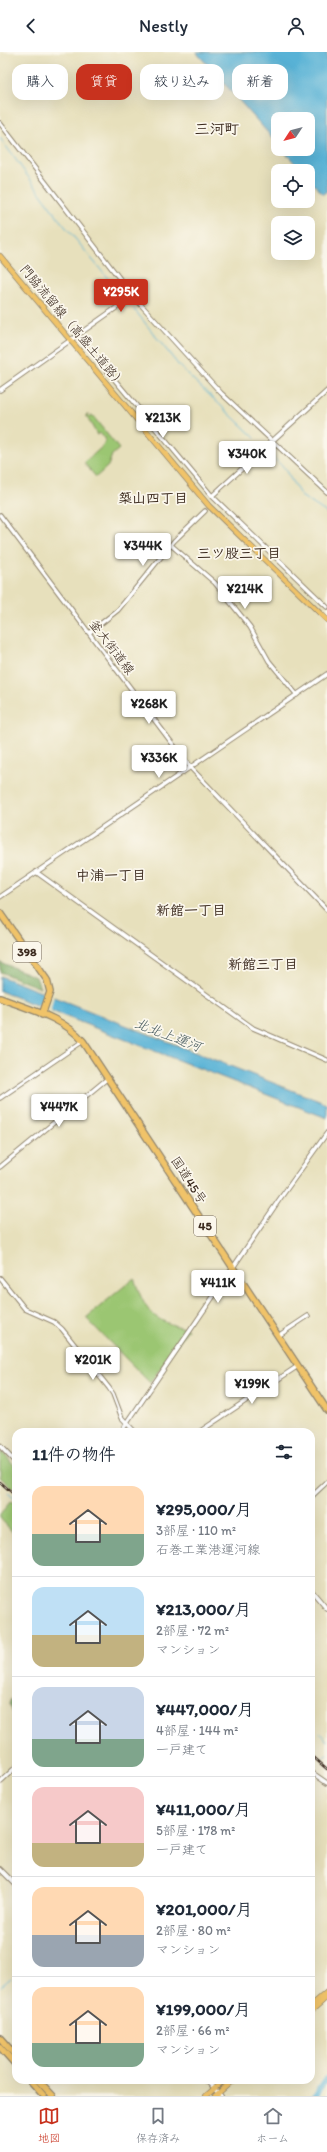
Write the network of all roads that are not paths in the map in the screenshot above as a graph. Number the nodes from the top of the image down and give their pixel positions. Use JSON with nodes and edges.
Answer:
{"nodes":[{"id":1,"x":0,"y":123,"type":"edge"},
{"id":2,"x":0,"y":256,"type":"edge"},
{"id":3,"x":133,"y":296,"type":"junction"},
{"id":4,"x":71,"y":340,"type":"junction"},
{"id":5,"x":99,"y":361,"type":"dead end"},
{"id":6,"x":0,"y":390,"type":"edge"},
{"id":7,"x":327,"y":391,"type":"edge"},
{"id":8,"x":271,"y":442,"type":"junction"},
{"id":9,"x":327,"y":492,"type":"edge"},
{"id":10,"x":212,"y":496,"type":"junction"},
{"id":11,"x":205,"y":511,"type":"dead end"},
{"id":12,"x":0,"y":515,"type":"edge"},
{"id":13,"x":171,"y":545,"type":"junction"},
{"id":14,"x":327,"y":607,"type":"edge"},
{"id":15,"x":327,"y":620,"type":"edge"},
{"id":16,"x":89,"y":632,"type":"junction"},
{"id":17,"x":327,"y":674,"type":"edge"},
{"id":18,"x":297,"y":694,"type":"junction"},
{"id":19,"x":190,"y":767,"type":"junction"},
{"id":20,"x":36,"y":872,"type":"junction"},
{"id":21,"x":0,"y":897,"type":"edge"},
{"id":22,"x":327,"y":910,"type":"edge"},
{"id":23,"x":0,"y":913,"type":"edge"},
{"id":24,"x":0,"y":998,"type":"edge"},
{"id":25,"x":43,"y":1012,"type":"junction"},
{"id":26,"x":83,"y":1041,"type":"junction"},
{"id":27,"x":327,"y":1060,"type":"edge"},
{"id":28,"x":108,"y":1078,"type":"junction"},
{"id":29,"x":0,"y":1098,"type":"edge"},
{"id":30,"x":327,"y":1133,"type":"edge"},
{"id":31,"x":0,"y":1167,"type":"edge"},
{"id":32,"x":234,"y":1268,"type":"junction"},
{"id":33,"x":0,"y":1278,"type":"edge"},
{"id":34,"x":308,"y":1316,"type":"dead end"},
{"id":35,"x":278,"y":1336,"type":"junction"},
{"id":36,"x":298,"y":1366,"type":"junction"},
{"id":37,"x":327,"y":1410,"type":"edge"},
{"id":38,"x":126,"y":1424,"type":"junction"},
{"id":39,"x":124,"y":1428,"type":"edge"},
{"id":40,"x":130,"y":1428,"type":"edge"},
{"id":41,"x":205,"y":1428,"type":"edge"},
{"id":42,"x":0,"y":1446,"type":"edge"},
{"id":43,"x":12,"y":1459,"type":"edge"},
{"id":44,"x":327,"y":1482,"type":"edge"},
{"id":45,"x":315,"y":1493,"type":"edge"},
{"id":46,"x":315,"y":1595,"type":"edge"},
{"id":47,"x":327,"y":1609,"type":"edge"},
{"id":48,"x":12,"y":1771,"type":"edge"},
{"id":49,"x":315,"y":1775,"type":"edge"},
{"id":50,"x":0,"y":1782,"type":"edge"},
{"id":51,"x":327,"y":1784,"type":"edge"},
{"id":52,"x":0,"y":1869,"type":"edge"},
{"id":53,"x":12,"y":1881,"type":"edge"},
{"id":54,"x":327,"y":1992,"type":"edge"},
{"id":55,"x":327,"y":1997,"type":"edge"},
{"id":56,"x":315,"y":2002,"type":"edge"},
{"id":57,"x":315,"y":2008,"type":"edge"},
{"id":58,"x":0,"y":2038,"type":"edge"},
{"id":59,"x":0,"y":2047,"type":"edge"},
{"id":60,"x":12,"y":2052,"type":"edge"},
{"id":61,"x":12,"y":2060,"type":"edge"},
{"id":62,"x":34,"y":2084,"type":"edge"},
{"id":63,"x":42,"y":2084,"type":"edge"},
{"id":64,"x":210,"y":2084,"type":"edge"},
{"id":65,"x":220,"y":2084,"type":"edge"},
{"id":66,"x":229,"y":2084,"type":"edge"},
{"id":67,"x":214,"y":2089,"type":"junction"},
{"id":68,"x":218,"y":2095,"type":"edge"},
{"id":69,"x":44,"y":2096,"type":"edge"},
{"id":70,"x":52,"y":2096,"type":"edge"},
{"id":71,"x":206,"y":2096,"type":"edge"}],
"edges":[{"from":1,"to":3,"type":"street"},
{"from":2,"to":4,"type":"main road","name":"門脇流留線（高盛土道路）"},
{"from":3,"to":4,"type":"street"},
{"from":3,"to":8,"type":"street"},
{"from":4,"to":6,"type":"street"},
{"from":4,"to":15,"type":"main road","name":"門脇流留線（高盛土道路）"},
{"from":5,"to":10,"type":"street"},
{"from":7,"to":8,"type":"street"},
{"from":8,"to":9,"type":"street"},
{"from":8,"to":10,"type":"street"},
{"from":10,"to":14,"type":"street"},
{"from":11,"to":13,"type":"street"},
{"from":12,"to":16,"type":"street","name":"釜大街道線"},
{"from":13,"to":16,"type":"street"},
{"from":13,"to":18,"type":"street"},
{"from":16,"to":19,"type":"street","name":"釜大街道線"},
{"from":17,"to":18,"type":"street"},
{"from":18,"to":19,"type":"street"},
{"from":19,"to":20,"type":"street"},
{"from":19,"to":22,"type":"street","name":"釜大街道線"},
{"from":20,"to":21,"type":"street"},
{"from":20,"to":27,"type":"street"},
{"from":23,"to":25,"type":"highway","number":"398"},
{"from":24,"to":25,"type":"highway","name":"国道45号","number":"45"},
{"from":25,"to":26,"type":"highway","name":"国道45号","number":"45"},
{"from":26,"to":28,"type":"highway","name":"国道45号","number":"45"},
{"from":26,"to":29,"type":"street"},
{"from":28,"to":31,"type":"street"},
{"from":28,"to":32,"type":"highway","name":"国道45号","number":"45"},
{"from":30,"to":32,"type":"street"},
{"from":32,"to":35,"type":"highway","name":"国道45号","number":"45"},
{"from":32,"to":38,"type":"street"},
{"from":33,"to":38,"type":"street"},
{"from":34,"to":35,"type":"street"},
{"from":35,"to":36,"type":"highway","name":"国道45号","number":"45"},
{"from":36,"to":37,"type":"highway","name":"国道45号","number":"45"},
{"from":36,"to":41,"type":"street"},
{"from":38,"to":39,"type":"street"},
{"from":38,"to":40,"type":"street"},
{"from":42,"to":43,"type":"street"},
{"from":44,"to":45,"type":"street"},
{"from":46,"to":47,"type":"street"},
{"from":48,"to":50,"type":"street"},
{"from":49,"to":51,"type":"street"},
{"from":52,"to":53,"type":"street"},
{"from":54,"to":56,"type":"main road"},
{"from":55,"to":57,"type":"main road"},
{"from":58,"to":60,"type":"highway"},
{"from":59,"to":61,"type":"highway"},
{"from":62,"to":69,"type":"highway"},
{"from":63,"to":70,"type":"highway"},
{"from":64,"to":67,"type":"street"},
{"from":65,"to":67,"type":"main road"},
{"from":66,"to":68,"type":"main road"},
{"from":67,"to":68,"type":"street"},
{"from":67,"to":71,"type":"main road"}]}
